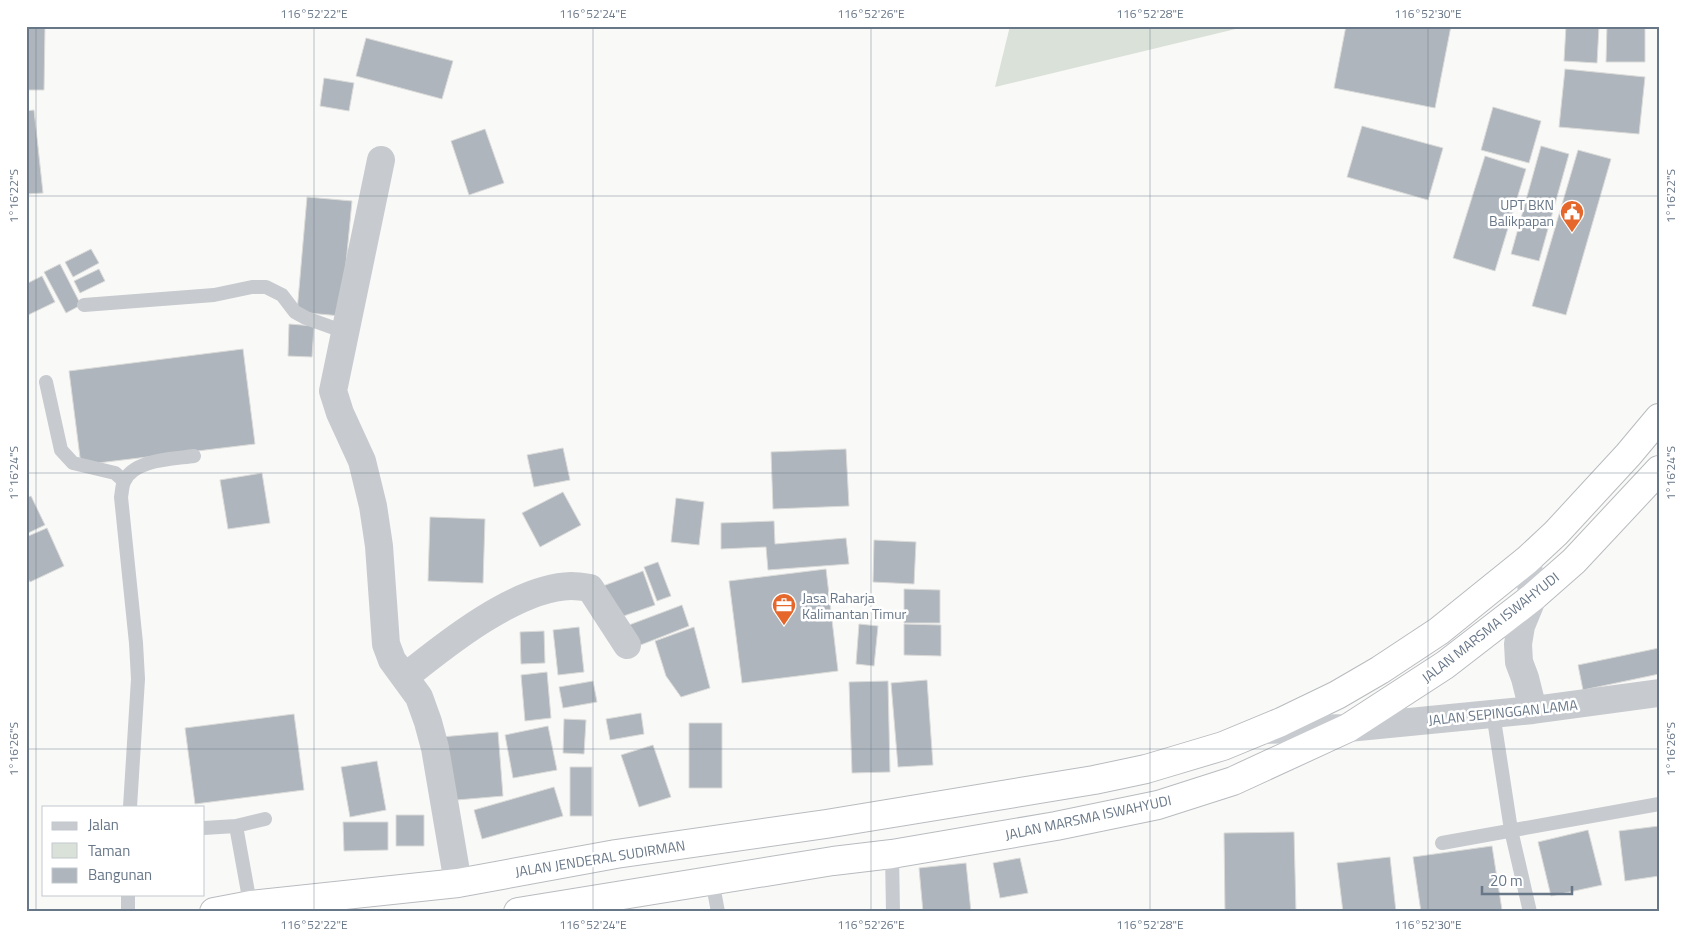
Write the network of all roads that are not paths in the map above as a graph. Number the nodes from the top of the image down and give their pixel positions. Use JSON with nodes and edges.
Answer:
{"nodes":[{"id":1,"x":381,"y":160,"type":"dead end"},
{"id":2,"x":84,"y":305,"type":"dead end"},
{"id":3,"x":345,"y":332,"type":"junction"},
{"id":4,"x":46,"y":382,"type":"dead end"},
{"id":5,"x":1659,"y":418,"type":"edge"},
{"id":6,"x":194,"y":456,"type":"dead end"},
{"id":7,"x":1659,"y":470,"type":"edge"},
{"id":8,"x":124,"y":481,"type":"junction"},
{"id":9,"x":1527,"y":560,"type":"junction"},
{"id":10,"x":1533,"y":597,"type":"junction"},
{"id":11,"x":627,"y":645,"type":"dead end"},
{"id":12,"x":405,"y":677,"type":"junction"},
{"id":13,"x":1659,"y":693,"type":"edge"},
{"id":14,"x":1533,"y":710,"type":"junction"},
{"id":15,"x":1493,"y":713,"type":"junction"},
{"id":16,"x":1348,"y":728,"type":"junction"},
{"id":17,"x":1262,"y":730,"type":"junction"},
{"id":18,"x":986,"y":797,"type":"joint"},
{"id":19,"x":1659,"y":804,"type":"edge"},
{"id":20,"x":130,"y":806,"type":"edge"},
{"id":21,"x":265,"y":819,"type":"dead end"},
{"id":22,"x":236,"y":826,"type":"junction"},
{"id":23,"x":205,"y":828,"type":"edge"},
{"id":24,"x":1511,"y":830,"type":"junction"},
{"id":25,"x":1442,"y":843,"type":"dead end"},
{"id":26,"x":892,"y":854,"type":"junction"},
{"id":27,"x":712,"y":880,"type":"junction"},
{"id":28,"x":458,"y":883,"type":"junction"},
{"id":29,"x":128,"y":896,"type":"edge"},
{"id":30,"x":251,"y":909,"type":"edge"},
{"id":31,"x":220,"y":911,"type":"edge"},
{"id":32,"x":128,"y":912,"type":"edge"},
{"id":33,"x":518,"y":912,"type":"edge"},
{"id":34,"x":718,"y":912,"type":"edge"},
{"id":35,"x":893,"y":912,"type":"edge"},
{"id":36,"x":1530,"y":912,"type":"edge"}],
"edges":[{"from":1,"to":3,"type":"street"},
{"from":2,"to":3,"type":"lane"},
{"from":3,"to":12,"type":"street"},
{"from":4,"to":8,"type":"lane"},
{"from":5,"to":9,"type":"highway","name":"JALAN MARSMA ISWAHYUDI"},
{"from":6,"to":8,"type":"lane"},
{"from":7,"to":10,"type":"highway","name":"JALAN MARSMA ISWAHYUDI"},
{"from":8,"to":20,"type":"lane"},
{"from":9,"to":10,"type":"street"},
{"from":9,"to":17,"type":"highway","name":"JALAN MARSMA ISWAHYUDI"},
{"from":10,"to":14,"type":"street"},
{"from":10,"to":16,"type":"highway","name":"JALAN MARSMA ISWAHYUDI"},
{"from":11,"to":12,"type":"street"},
{"from":12,"to":28,"type":"street"},
{"from":13,"to":14,"type":"street","name":"JALAN SEPINGGAN LAMA"},
{"from":14,"to":15,"type":"street","name":"JALAN SEPINGGAN LAMA"},
{"from":15,"to":16,"type":"street","name":"JALAN SEPINGGAN LAMA"},
{"from":15,"to":24,"type":"lane"},
{"from":16,"to":17,"type":"street","name":"JALAN SEPINGGAN LAMA"},
{"from":16,"to":26,"type":"highway","name":"JALAN MARSMA ISWAHYUDI"},
{"from":17,"to":18,"type":"highway","name":"JALAN MARSMA ISWAHYUDI"},
{"from":18,"to":28,"type":"highway","name":"JALAN JENDERAL SUDIRMAN"},
{"from":19,"to":24,"type":"lane"},
{"from":21,"to":22,"type":"lane"},
{"from":22,"to":23,"type":"lane"},
{"from":22,"to":30,"type":"lane"},
{"from":24,"to":25,"type":"lane"},
{"from":24,"to":36,"type":"lane"},
{"from":26,"to":27,"type":"highway"},
{"from":26,"to":35,"type":"lane"},
{"from":27,"to":33,"type":"highway"},
{"from":27,"to":34,"type":"lane"},
{"from":28,"to":30,"type":"highway","name":"JALAN JENDERAL SUDIRMAN"},
{"from":29,"to":32,"type":"lane"},
{"from":30,"to":31,"type":"highway","name":"JALAN JENDERAL SUDIRMAN"}]}
